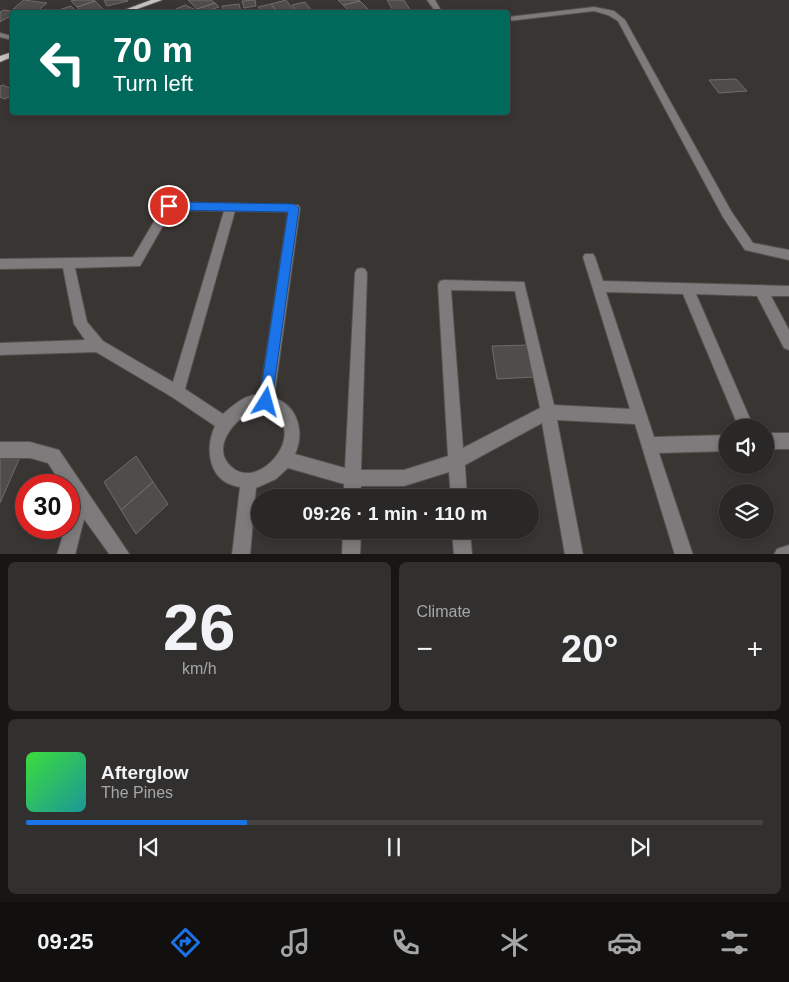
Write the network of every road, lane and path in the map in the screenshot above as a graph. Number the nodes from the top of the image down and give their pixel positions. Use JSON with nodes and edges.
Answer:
{"nodes":[{"id":1,"x":158,"y":0,"type":"edge"},
{"id":2,"x":129,"y":10,"type":"edge"},
{"id":3,"x":510,"y":19,"type":"edge"},
{"id":4,"x":231,"y":207,"type":"junction"},
{"id":5,"x":789,"y":255,"type":"edge"},
{"id":6,"x":589,"y":257,"type":"dead end"},
{"id":7,"x":68,"y":263,"type":"junction"},
{"id":8,"x":0,"y":264,"type":"edge"},
{"id":9,"x":360,"y":273,"type":"dead end"},
{"id":10,"x":598,"y":286,"type":"junction"},
{"id":11,"x":687,"y":288,"type":"junction"},
{"id":12,"x":761,"y":290,"type":"junction"},
{"id":13,"x":789,"y":291,"type":"edge"},
{"id":14,"x":789,"y":344,"type":"edge"},
{"id":15,"x":98,"y":346,"type":"junction"},
{"id":16,"x":0,"y":349,"type":"edge"},
{"id":17,"x":176,"y":392,"type":"junction"},
{"id":18,"x":266,"y":402,"type":"junction"},
{"id":19,"x":548,"y":412,"type":"junction"},
{"id":20,"x":640,"y":417,"type":"junction"},
{"id":21,"x":743,"y":419,"type":"edge"},
{"id":22,"x":224,"y":423,"type":"junction"},
{"id":23,"x":774,"y":441,"type":"edge"},
{"id":24,"x":789,"y":441,"type":"edge"},
{"id":25,"x":719,"y":442,"type":"edge"},
{"id":26,"x":649,"y":445,"type":"junction"},
{"id":27,"x":0,"y":450,"type":"edge"},
{"id":28,"x":286,"y":459,"type":"junction"},
{"id":29,"x":456,"y":460,"type":"junction"},
{"id":30,"x":353,"y":478,"type":"junction"},
{"id":31,"x":249,"y":481,"type":"junction"},
{"id":32,"x":352,"y":489,"type":"edge"},
{"id":33,"x":458,"y":489,"type":"edge"},
{"id":34,"x":81,"y":500,"type":"junction"},
{"id":35,"x":352,"y":539,"type":"edge"},
{"id":36,"x":462,"y":539,"type":"edge"},
{"id":37,"x":66,"y":554,"type":"edge"},
{"id":38,"x":121,"y":554,"type":"edge"},
{"id":39,"x":241,"y":554,"type":"edge"},
{"id":40,"x":351,"y":554,"type":"edge"},
{"id":41,"x":463,"y":554,"type":"edge"},
{"id":42,"x":574,"y":554,"type":"edge"},
{"id":43,"x":684,"y":554,"type":"edge"},
{"id":44,"x":783,"y":554,"type":"edge"},
{"id":45,"x":789,"y":554,"type":"edge"}],
"edges":[{"from":1,"to":2,"type":"main road"},
{"from":3,"to":5,"type":"street"},
{"from":4,"to":7,"type":"street"},
{"from":4,"to":17,"type":"street"},
{"from":4,"to":18,"type":"street"},
{"from":6,"to":10,"type":"street"},
{"from":7,"to":8,"type":"street"},
{"from":7,"to":15,"type":"street"},
{"from":9,"to":30,"type":"street"},
{"from":10,"to":11,"type":"street"},
{"from":10,"to":20,"type":"street"},
{"from":11,"to":12,"type":"street"},
{"from":11,"to":21,"type":"street"},
{"from":12,"to":13,"type":"street"},
{"from":12,"to":14,"type":"street"},
{"from":15,"to":16,"type":"street"},
{"from":15,"to":17,"type":"street"},
{"from":17,"to":22,"type":"street"},
{"from":18,"to":22,"type":"street"},
{"from":18,"to":28,"type":"street"},
{"from":19,"to":20,"type":"street"},
{"from":19,"to":29,"type":"street"},
{"from":19,"to":29,"type":"street"},
{"from":19,"to":42,"type":"street"},
{"from":20,"to":26,"type":"street"},
{"from":22,"to":31,"type":"street"},
{"from":23,"to":24,"type":"street"},
{"from":25,"to":26,"type":"street"},
{"from":26,"to":43,"type":"street"},
{"from":27,"to":34,"type":"street"},
{"from":28,"to":30,"type":"street"},
{"from":28,"to":31,"type":"street"},
{"from":29,"to":30,"type":"street"},
{"from":29,"to":33,"type":"street"},
{"from":30,"to":32,"type":"street"},
{"from":31,"to":39,"type":"street"},
{"from":34,"to":37,"type":"street"},
{"from":34,"to":38,"type":"street"},
{"from":35,"to":40,"type":"street"},
{"from":36,"to":41,"type":"street"},
{"from":44,"to":45,"type":"street"}]}
